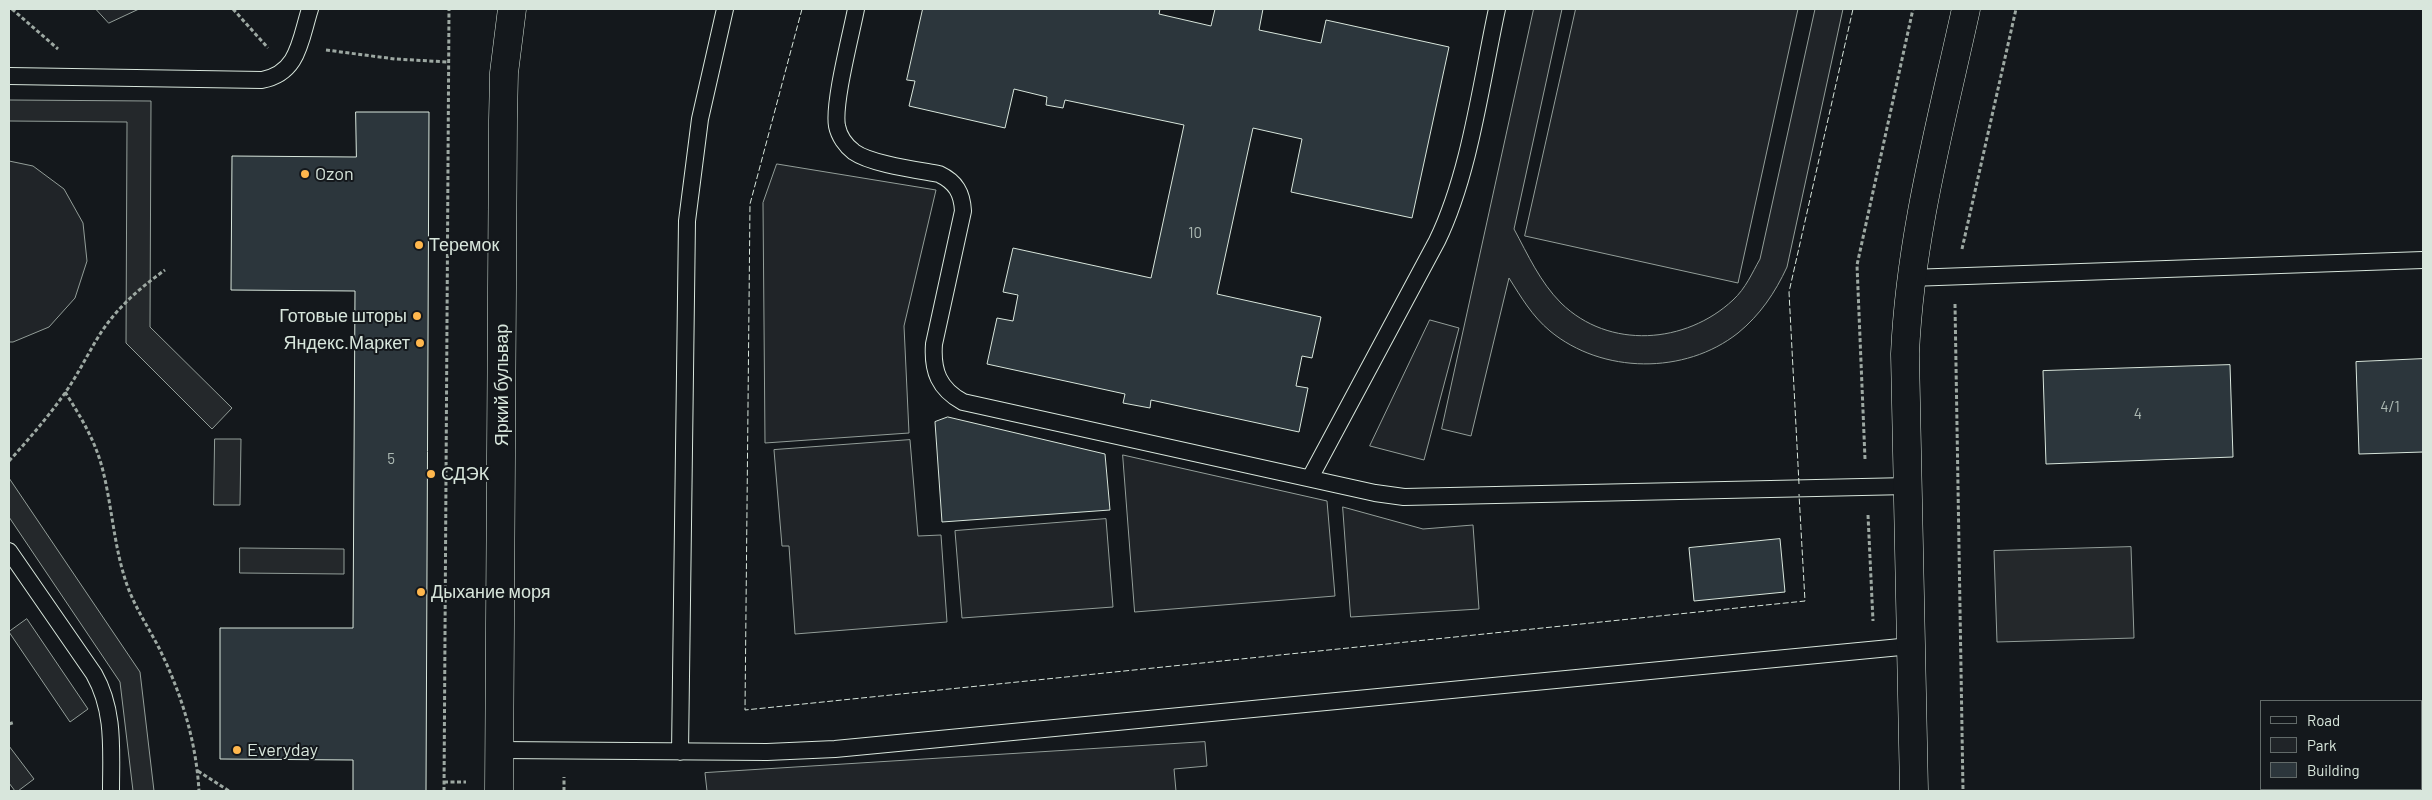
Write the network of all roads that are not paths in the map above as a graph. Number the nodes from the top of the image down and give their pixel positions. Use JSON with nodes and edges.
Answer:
{"nodes":[{"id":1,"x":310,"y":9,"type":"edge"},
{"id":2,"x":512,"y":9,"type":"edge"},
{"id":3,"x":726,"y":9,"type":"edge"},
{"id":4,"x":856,"y":9,"type":"edge"},
{"id":5,"x":1497,"y":9,"type":"edge"},
{"id":6,"x":1966,"y":9,"type":"edge"},
{"id":7,"x":9,"y":76,"type":"edge"},
{"id":8,"x":2423,"y":260,"type":"edge"},
{"id":9,"x":1910,"y":278,"type":"junction"},
{"id":10,"x":1310,"y":478,"type":"junction"},
{"id":11,"x":1908,"y":486,"type":"junction"},
{"id":12,"x":9,"y":551,"type":"edge"},
{"id":13,"x":14,"y":571,"type":"edge"},
{"id":14,"x":1911,"y":646,"type":"junction"},
{"id":15,"x":499,"y":750,"type":"junction"},
{"id":16,"x":680,"y":752,"type":"junction"},
{"id":17,"x":111,"y":791,"type":"edge"},
{"id":18,"x":499,"y":791,"type":"edge"},
{"id":19,"x":1914,"y":791,"type":"edge"}],
"edges":[{"from":1,"to":7,"type":"lane"},
{"from":2,"to":15,"type":"street","name":"Яркий бульвар"},
{"from":3,"to":16,"type":"lane"},
{"from":4,"to":10,"type":"lane"},
{"from":5,"to":10,"type":"lane"},
{"from":6,"to":9,"type":"street"},
{"from":8,"to":9,"type":"lane"},
{"from":9,"to":11,"type":"street"},
{"from":10,"to":11,"type":"lane"},
{"from":11,"to":14,"type":"street"},
{"from":12,"to":13,"type":"lane"},
{"from":13,"to":17,"type":"lane"},
{"from":14,"to":16,"type":"lane"},
{"from":14,"to":19,"type":"street"},
{"from":15,"to":16,"type":"lane"},
{"from":15,"to":18,"type":"street","name":"Яркий бульвар"}]}
